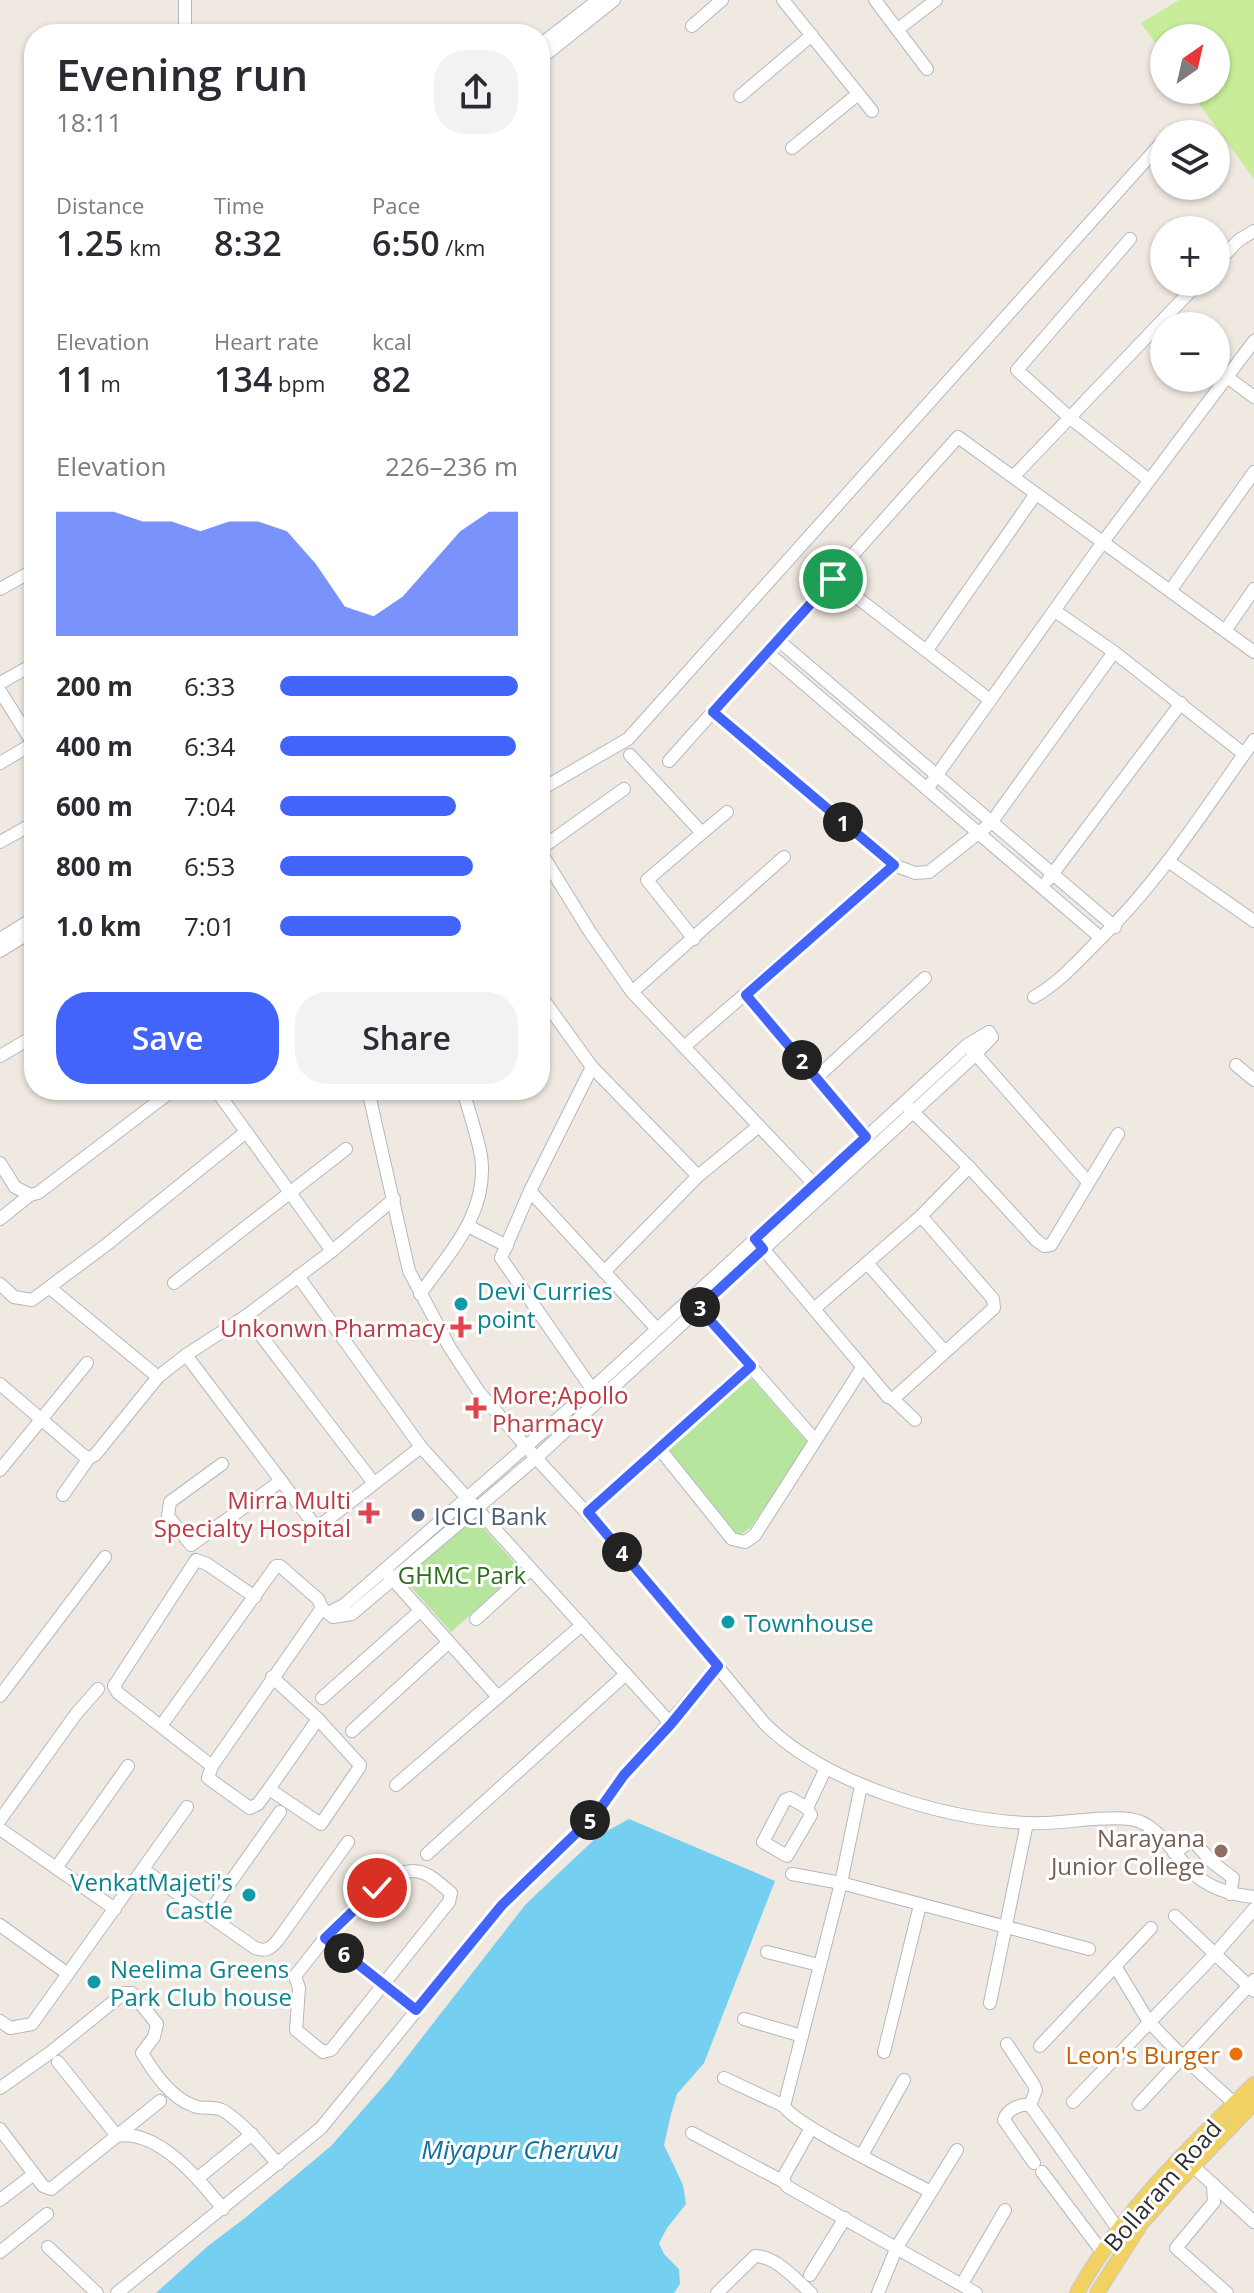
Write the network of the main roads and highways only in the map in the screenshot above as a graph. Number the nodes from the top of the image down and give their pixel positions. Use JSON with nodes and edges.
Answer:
{"nodes":[{"id":1,"x":1254,"y":2084,"type":"edge"},
{"id":2,"x":1254,"y":2103,"type":"edge"},
{"id":3,"x":1077,"y":2293,"type":"edge"},
{"id":4,"x":1097,"y":2293,"type":"edge"}],
"edges":[{"from":1,"to":3,"type":"main road","name":"Bollaram Road"},
{"from":2,"to":4,"type":"main road","name":"Bollaram Road"}]}
